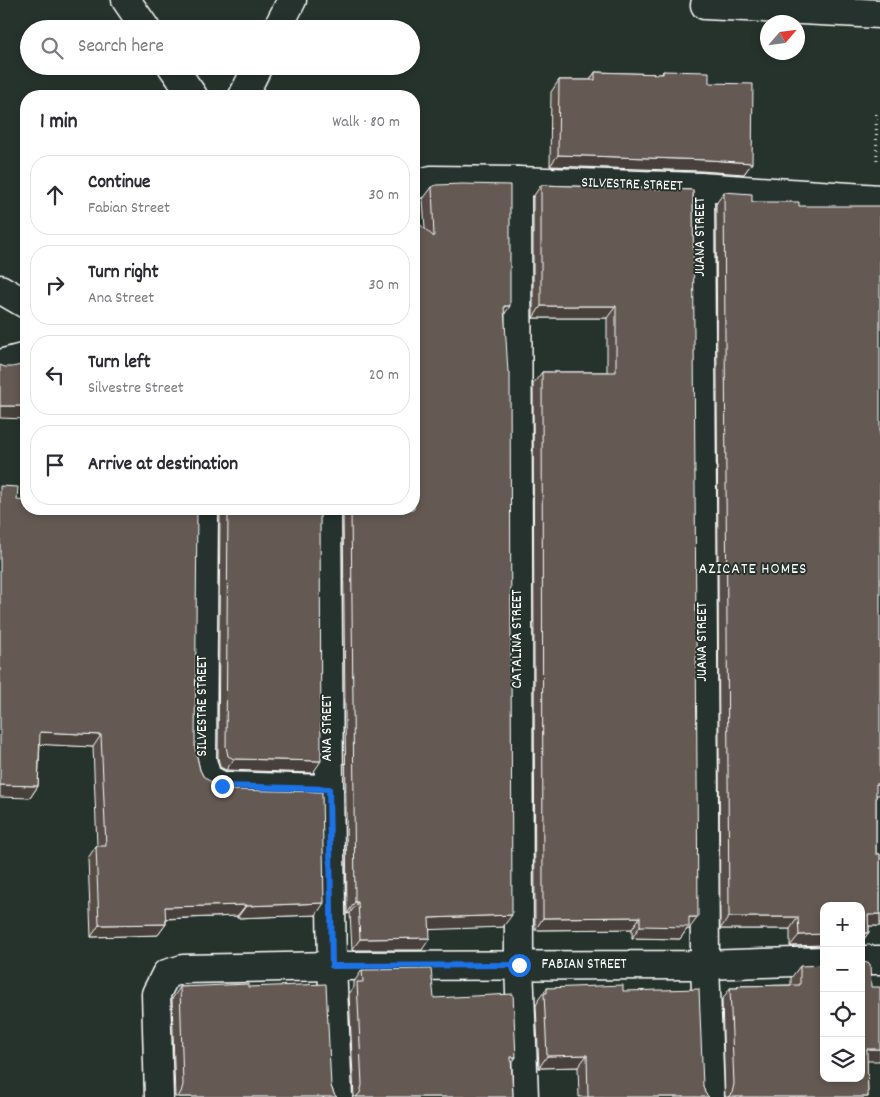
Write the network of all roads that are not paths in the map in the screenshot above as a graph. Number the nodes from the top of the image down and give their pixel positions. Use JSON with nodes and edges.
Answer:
{"nodes":[{"id":1,"x":126,"y":0,"type":"edge"},
{"id":2,"x":292,"y":0,"type":"edge"},
{"id":3,"x":705,"y":5,"type":"dead end"},
{"id":4,"x":803,"y":5,"type":"edge"},
{"id":5,"x":880,"y":14,"type":"edge"},
{"id":6,"x":140,"y":20,"type":"edge"},
{"id":7,"x":282,"y":20,"type":"edge"},
{"id":8,"x":178,"y":75,"type":"edge"},
{"id":9,"x":254,"y":75,"type":"edge"},
{"id":10,"x":189,"y":90,"type":"edge"},
{"id":11,"x":246,"y":90,"type":"edge"},
{"id":12,"x":517,"y":181,"type":"junction"},
{"id":13,"x":420,"y":183,"type":"edge"},
{"id":14,"x":700,"y":188,"type":"junction"},
{"id":15,"x":879,"y":199,"type":"edge"},
{"id":16,"x":0,"y":288,"type":"edge"},
{"id":17,"x":20,"y":300,"type":"edge"},
{"id":18,"x":20,"y":358,"type":"edge"},
{"id":19,"x":0,"y":364,"type":"edge"},
{"id":20,"x":204,"y":515,"type":"edge"},
{"id":21,"x":328,"y":515,"type":"edge"},
{"id":22,"x":329,"y":789,"type":"junction"},
{"id":23,"x":865,"y":960,"type":"edge"},
{"id":24,"x":880,"y":960,"type":"edge"},
{"id":25,"x":820,"y":961,"type":"edge"},
{"id":26,"x":705,"y":964,"type":"junction"},
{"id":27,"x":519,"y":965,"type":"junction"},
{"id":28,"x":332,"y":966,"type":"junction"},
{"id":29,"x":159,"y":1097,"type":"edge"},
{"id":30,"x":338,"y":1097,"type":"edge"},
{"id":31,"x":524,"y":1097,"type":"edge"},
{"id":32,"x":710,"y":1097,"type":"edge"}],
"edges":[{"from":1,"to":6,"type":"street"},
{"from":2,"to":7,"type":"street"},
{"from":3,"to":4,"type":"street"},
{"from":4,"to":5,"type":"street"},
{"from":8,"to":10,"type":"street"},
{"from":9,"to":11,"type":"street"},
{"from":12,"to":13,"type":"street","name":"SILVESTRE STREET"},
{"from":12,"to":14,"type":"street","name":"SILVESTRE STREET"},
{"from":12,"to":27,"type":"street","name":"CATALINA STREET"},
{"from":14,"to":15,"type":"street","name":"SILVESTRE STREET"},
{"from":14,"to":26,"type":"street","name":"JUANA STREET"},
{"from":16,"to":17,"type":"street"},
{"from":18,"to":19,"type":"street"},
{"from":20,"to":22,"type":"street","name":"SILVESTRE STREET"},
{"from":21,"to":22,"type":"street","name":"ANA STREET"},
{"from":22,"to":28,"type":"street","name":"ANA STREET"},
{"from":23,"to":24,"type":"street"},
{"from":25,"to":26,"type":"street","name":"FABIAN STREET"},
{"from":26,"to":27,"type":"street","name":"FABIAN STREET"},
{"from":26,"to":32,"type":"street","name":"JUANA STREET"},
{"from":27,"to":28,"type":"street","name":"FABIAN STREET"},
{"from":27,"to":31,"type":"street","name":"CATALINA STREET"},
{"from":28,"to":29,"type":"street","name":"FABIAN STREET"},
{"from":28,"to":30,"type":"street","name":"ANA STREET"}]}
